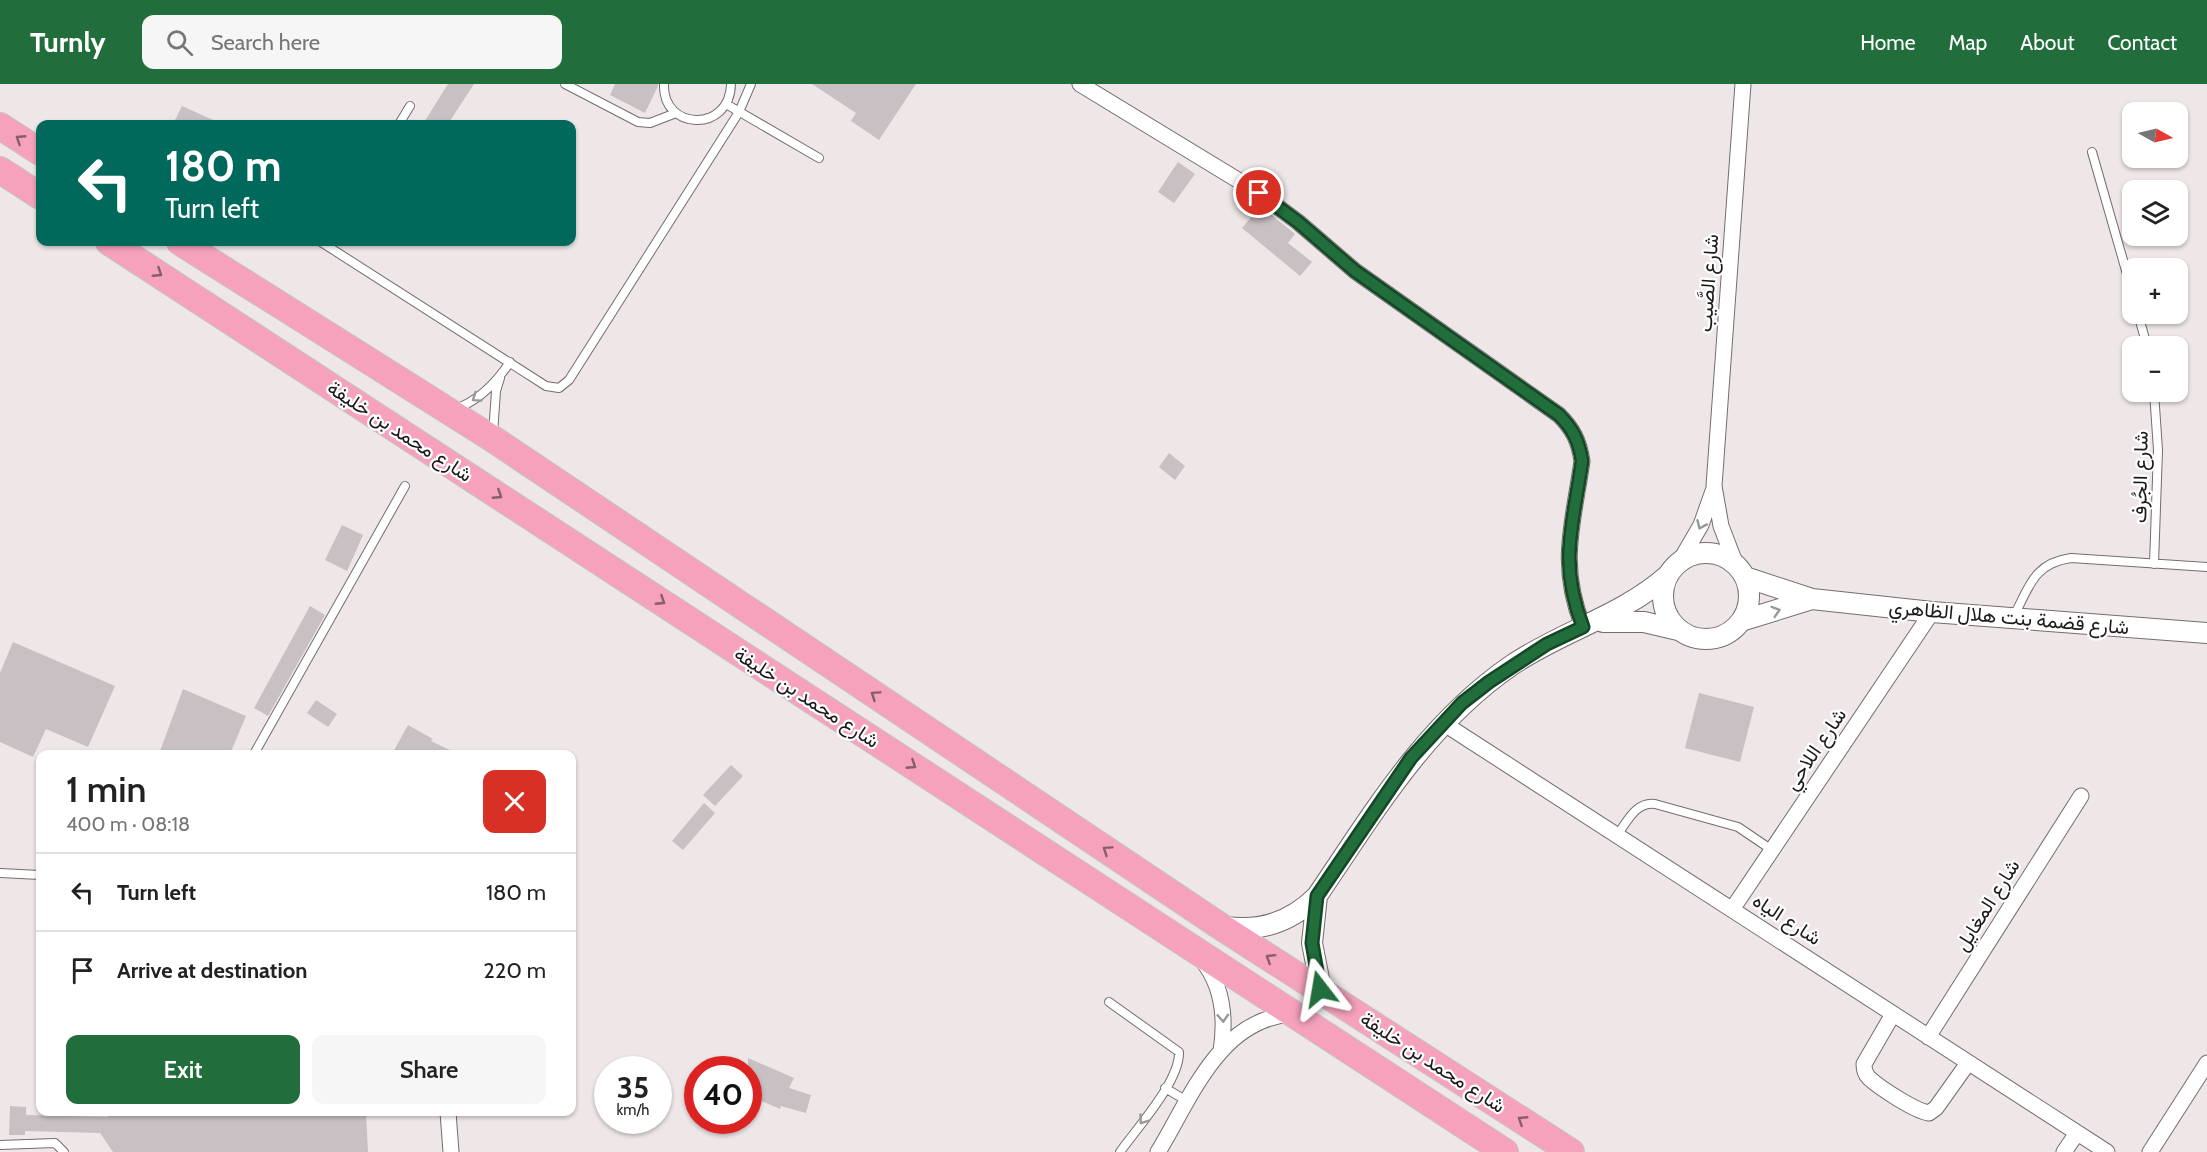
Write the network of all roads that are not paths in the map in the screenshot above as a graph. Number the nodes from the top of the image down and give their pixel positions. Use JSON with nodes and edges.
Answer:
{"nodes":[{"id":1,"x":565,"y":84,"type":"edge"},
{"id":2,"x":664,"y":84,"type":"edge"},
{"id":3,"x":731,"y":84,"type":"edge"},
{"id":4,"x":751,"y":84,"type":"edge"},
{"id":5,"x":1080,"y":84,"type":"edge"},
{"id":6,"x":1743,"y":84,"type":"edge"},
{"id":7,"x":726,"y":104,"type":"junction"},
{"id":8,"x":410,"y":106,"type":"dead end"},
{"id":9,"x":739,"y":111,"type":"junction"},
{"id":10,"x":676,"y":113,"type":"junction"},
{"id":11,"x":401,"y":120,"type":"edge"},
{"id":12,"x":0,"y":126,"type":"edge"},
{"id":13,"x":36,"y":149,"type":"edge"},
{"id":14,"x":2092,"y":152,"type":"dead end"},
{"id":15,"x":819,"y":158,"type":"dead end"},
{"id":16,"x":0,"y":170,"type":"edge"},
{"id":17,"x":21,"y":187,"type":"edge"},
{"id":18,"x":116,"y":246,"type":"edge"},
{"id":19,"x":186,"y":246,"type":"edge"},
{"id":20,"x":331,"y":246,"type":"edge"},
{"id":21,"x":2122,"y":258,"type":"edge"},
{"id":22,"x":510,"y":362,"type":"junction"},
{"id":23,"x":500,"y":376,"type":"junction"},
{"id":24,"x":2155,"y":402,"type":"edge"},
{"id":25,"x":447,"y":412,"type":"junction"},
{"id":26,"x":493,"y":439,"type":"junction"},
{"id":27,"x":405,"y":486,"type":"dead end"},
{"id":28,"x":1714,"y":486,"type":"junction"},
{"id":29,"x":2154,"y":564,"type":"junction"},
{"id":30,"x":2207,"y":567,"type":"edge"},
{"id":31,"x":1674,"y":568,"type":"junction"},
{"id":32,"x":1741,"y":571,"type":"junction"},
{"id":33,"x":1812,"y":600,"type":"junction"},
{"id":34,"x":1932,"y":612,"type":"junction"},
{"id":35,"x":2013,"y":618,"type":"junction"},
{"id":36,"x":1741,"y":621,"type":"junction"},
{"id":37,"x":1587,"y":625,"type":"junction"},
{"id":38,"x":1678,"y":630,"type":"junction"},
{"id":39,"x":2207,"y":633,"type":"edge"},
{"id":40,"x":1443,"y":723,"type":"junction"},
{"id":41,"x":256,"y":750,"type":"edge"},
{"id":42,"x":2081,"y":796,"type":"dead end"},
{"id":43,"x":1618,"y":834,"type":"junction"},
{"id":44,"x":1772,"y":850,"type":"junction"},
{"id":45,"x":0,"y":873,"type":"edge"},
{"id":46,"x":36,"y":875,"type":"edge"},
{"id":47,"x":1317,"y":896,"type":"junction"},
{"id":48,"x":1733,"y":908,"type":"junction"},
{"id":49,"x":1220,"y":926,"type":"junction"},
{"id":50,"x":1195,"y":950,"type":"junction"},
{"id":51,"x":1320,"y":989,"type":"junction"},
{"id":52,"x":1109,"y":1002,"type":"dead end"},
{"id":53,"x":1292,"y":1014,"type":"junction"},
{"id":54,"x":1893,"y":1014,"type":"junction"},
{"id":55,"x":1928,"y":1037,"type":"junction"},
{"id":56,"x":1220,"y":1051,"type":"junction"},
{"id":57,"x":1968,"y":1063,"type":"junction"},
{"id":58,"x":2207,"y":1063,"type":"edge"},
{"id":59,"x":1165,"y":1088,"type":"junction"},
{"id":60,"x":1187,"y":1101,"type":"junction"},
{"id":61,"x":448,"y":1116,"type":"edge"},
{"id":62,"x":2077,"y":1132,"type":"junction"},
{"id":63,"x":0,"y":1145,"type":"edge"},
{"id":64,"x":1164,"y":1146,"type":"edge"},
{"id":65,"x":64,"y":1152,"type":"edge"},
{"id":66,"x":451,"y":1152,"type":"edge"},
{"id":67,"x":1120,"y":1152,"type":"edge"},
{"id":68,"x":1505,"y":1152,"type":"edge"},
{"id":69,"x":1571,"y":1152,"type":"edge"},
{"id":70,"x":2064,"y":1152,"type":"edge"},
{"id":71,"x":2107,"y":1152,"type":"edge"},
{"id":72,"x":2150,"y":1152,"type":"edge"}],
"edges":[{"from":1,"to":10,"type":"lane"},
{"from":2,"to":10,"type":"lane"},
{"from":3,"to":7,"type":"lane"},
{"from":4,"to":9,"type":"lane"},
{"from":5,"to":37,"type":"street"},
{"from":6,"to":28,"type":"street","name":"شارع الصَّيب"},
{"from":7,"to":9,"type":"lane"},
{"from":7,"to":10,"type":"lane"},
{"from":8,"to":11,"type":"lane"},
{"from":9,"to":15,"type":"lane"},
{"from":9,"to":22,"type":"lane"},
{"from":13,"to":12,"type":"highway","one_way":true},
{"from":14,"to":21,"type":"lane"},
{"from":16,"to":17,"type":"highway"},
{"from":18,"to":50,"type":"highway","name":"شارع محمد بن خليفة","one_way":true},
{"from":19,"to":25,"type":"highway","name":"شارع محمد بن خليفة"},
{"from":20,"to":22,"type":"lane"},
{"from":22,"to":23,"type":"lane"},
{"from":23,"to":25,"type":"lane","one_way":true},
{"from":23,"to":26,"type":"lane"},
{"from":24,"to":29,"type":"lane","name":"شارع الجُرف"},
{"from":25,"to":26,"type":"highway","name":"شارع محمد بن خليفة"},
{"from":49,"to":26,"type":"highway","name":"شارع محمد بن خليفة","one_way":true},
{"from":27,"to":41,"type":"lane"},
{"from":28,"to":31,"type":"street","name":"شارع الصَّيب","one_way":true},
{"from":28,"to":32,"type":"street","name":"شارع الصَّيب"},
{"from":29,"to":30,"type":"lane"},
{"from":29,"to":35,"type":"lane"},
{"from":31,"to":32,"type":"street"},
{"from":31,"to":37,"type":"street"},
{"from":31,"to":38,"type":"street"},
{"from":32,"to":33,"type":"street","name":"شارع قضمة بنت هلال الظاهري"},
{"from":32,"to":36,"type":"street"},
{"from":33,"to":34,"type":"street","name":"شارع قضمة بنت هلال الظاهري"},
{"from":36,"to":33,"type":"street","name":"شارع قضمة بنت هلال الظاهري","one_way":true},
{"from":34,"to":35,"type":"street","name":"شارع قضمة بنت هلال الظاهري"},
{"from":34,"to":44,"type":"street","name":"شارع اللاحي"},
{"from":35,"to":39,"type":"street","name":"شارع قضمة بنت هلال الظاهري"},
{"from":36,"to":38,"type":"street"},
{"from":37,"to":38,"type":"street"},
{"from":37,"to":40,"type":"street"},
{"from":40,"to":43,"type":"street","name":"شارع الياه"},
{"from":40,"to":47,"type":"street"},
{"from":42,"to":55,"type":"street","name":"شارع المغايل"},
{"from":43,"to":44,"type":"lane"},
{"from":43,"to":48,"type":"street","name":"شارع الياه"},
{"from":44,"to":48,"type":"street","name":"شارع اللاحي"},
{"from":45,"to":46,"type":"lane"},
{"from":47,"to":49,"type":"street"},
{"from":47,"to":51,"type":"street"},
{"from":48,"to":54,"type":"street","name":"شارع الياه"},
{"from":51,"to":49,"type":"highway","name":"شارع محمد بن خليفة","one_way":true},
{"from":50,"to":53,"type":"highway","name":"شارع محمد بن خليفة"},
{"from":50,"to":56,"type":"street","one_way":true},
{"from":69,"to":51,"type":"highway","name":"شارع محمد بن خليفة","one_way":true},
{"from":52,"to":59,"type":"lane"},
{"from":53,"to":56,"type":"street"},
{"from":53,"to":68,"type":"highway","name":"شارع محمد بن خليفة"},
{"from":54,"to":55,"type":"street","name":"شارع الياه"},
{"from":54,"to":57,"type":"street"},
{"from":55,"to":57,"type":"street","name":"شارع الياه"},
{"from":56,"to":60,"type":"street"},
{"from":57,"to":62,"type":"street","name":"شارع الياه"},
{"from":58,"to":72,"type":"street"},
{"from":59,"to":60,"type":"lane"},
{"from":59,"to":67,"type":"lane","one_way":true},
{"from":60,"to":64,"type":"street"},
{"from":61,"to":66,"type":"street"},
{"from":62,"to":70,"type":"street"},
{"from":62,"to":71,"type":"street","name":"شارع الياه"},
{"from":63,"to":65,"type":"lane"}]}
